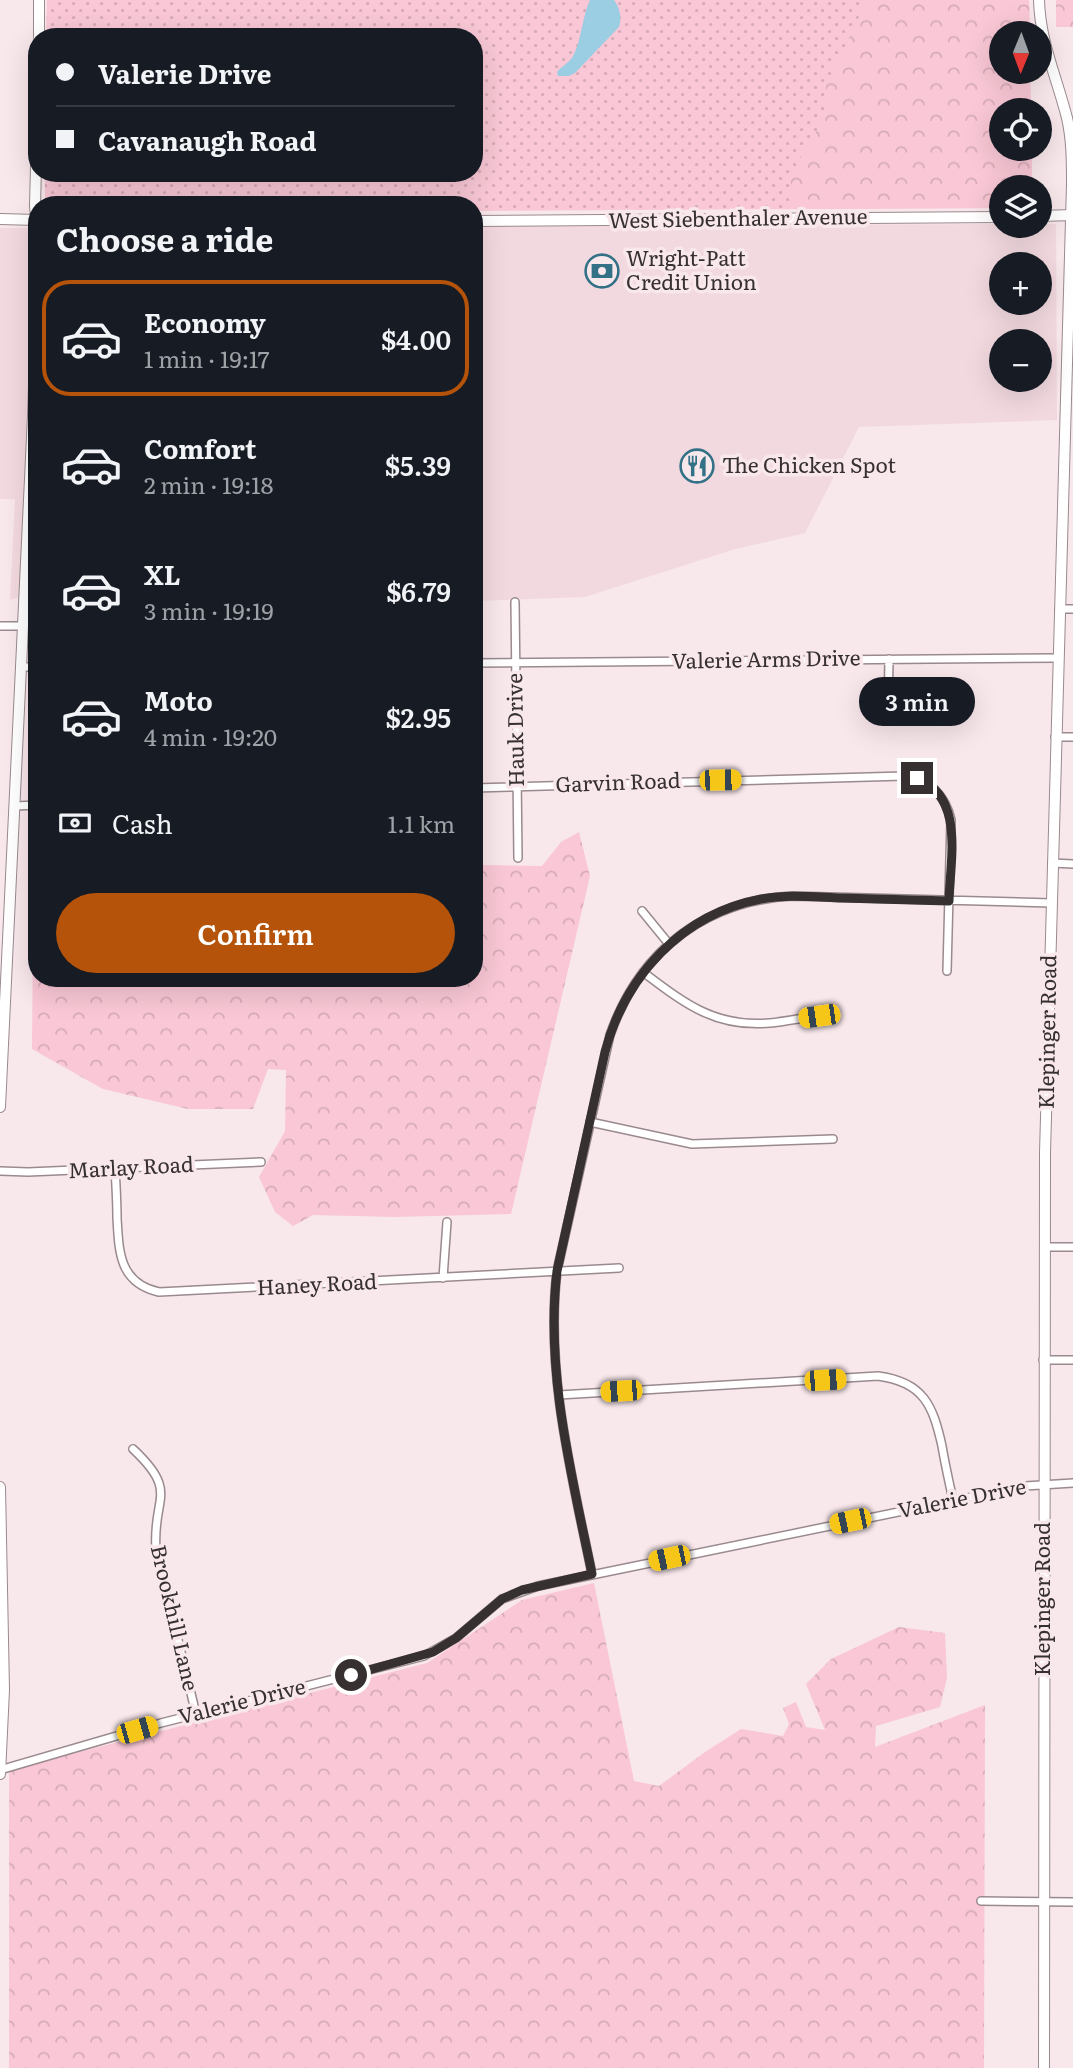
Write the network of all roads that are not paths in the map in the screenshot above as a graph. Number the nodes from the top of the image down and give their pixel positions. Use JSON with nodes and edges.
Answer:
{"nodes":[{"id":1,"x":39,"y":0,"type":"edge"},
{"id":2,"x":1039,"y":0,"type":"edge"},
{"id":3,"x":39,"y":28,"type":"edge"},
{"id":4,"x":1071,"y":215,"type":"edge"},
{"id":5,"x":1052,"y":216,"type":"edge"},
{"id":6,"x":989,"y":217,"type":"edge"},
{"id":7,"x":0,"y":219,"type":"edge"},
{"id":8,"x":28,"y":220,"type":"edge"},
{"id":9,"x":483,"y":221,"type":"edge"},
{"id":10,"x":1068,"y":481,"type":"edge"},
{"id":11,"x":28,"y":509,"type":"edge"},
{"id":12,"x":515,"y":603,"type":"dead end"},
{"id":13,"x":1059,"y":609,"type":"junction"},
{"id":14,"x":1073,"y":609,"type":"edge"},
{"id":15,"x":0,"y":626,"type":"edge"},
{"id":16,"x":23,"y":626,"type":"junction"},
{"id":17,"x":1058,"y":657,"type":"junction"},
{"id":18,"x":889,"y":659,"type":"junction"},
{"id":19,"x":516,"y":662,"type":"junction"},
{"id":20,"x":483,"y":663,"type":"edge"},
{"id":21,"x":22,"y":667,"type":"junction"},
{"id":22,"x":28,"y":667,"type":"edge"},
{"id":23,"x":888,"y":713,"type":"dead end"},
{"id":24,"x":1055,"y":737,"type":"junction"},
{"id":25,"x":1073,"y":737,"type":"edge"},
{"id":26,"x":517,"y":785,"type":"junction"},
{"id":27,"x":483,"y":787,"type":"edge"},
{"id":28,"x":28,"y":805,"type":"edge"},
{"id":29,"x":15,"y":806,"type":"junction"},
{"id":30,"x":518,"y":858,"type":"dead end"},
{"id":31,"x":1052,"y":863,"type":"junction"},
{"id":32,"x":1073,"y":864,"type":"edge"},
{"id":33,"x":949,"y":901,"type":"junction"},
{"id":34,"x":1051,"y":903,"type":"junction"},
{"id":35,"x":642,"y":911,"type":"dead end"},
{"id":36,"x":669,"y":944,"type":"junction"},
{"id":37,"x":947,"y":971,"type":"dead end"},
{"id":38,"x":643,"y":972,"type":"junction"},
{"id":39,"x":835,"y":1015,"type":"dead end"},
{"id":40,"x":2,"y":1026,"type":"edge"},
{"id":41,"x":0,"y":1107,"type":"edge"},
{"id":42,"x":590,"y":1122,"type":"junction"},
{"id":43,"x":833,"y":1139,"type":"dead end"},
{"id":44,"x":261,"y":1162,"type":"dead end"},
{"id":45,"x":115,"y":1168,"type":"junction"},
{"id":46,"x":0,"y":1171,"type":"edge"},
{"id":47,"x":447,"y":1222,"type":"dead end"},
{"id":48,"x":1044,"y":1247,"type":"junction"},
{"id":49,"x":1073,"y":1247,"type":"edge"},
{"id":50,"x":619,"y":1268,"type":"dead end"},
{"id":51,"x":557,"y":1271,"type":"junction"},
{"id":52,"x":443,"y":1278,"type":"junction"},
{"id":53,"x":1043,"y":1360,"type":"junction"},
{"id":54,"x":1073,"y":1360,"type":"edge"},
{"id":55,"x":559,"y":1395,"type":"junction"},
{"id":56,"x":133,"y":1448,"type":"dead end"},
{"id":57,"x":1073,"y":1483,"type":"edge"},
{"id":58,"x":1043,"y":1485,"type":"junction"},
{"id":59,"x":0,"y":1487,"type":"edge"},
{"id":60,"x":953,"y":1500,"type":"junction"},
{"id":61,"x":0,"y":1525,"type":"edge"},
{"id":62,"x":592,"y":1574,"type":"junction"},
{"id":63,"x":196,"y":1714,"type":"junction"},
{"id":64,"x":0,"y":1771,"type":"edge"},
{"id":65,"x":981,"y":1902,"type":"dead end"},
{"id":66,"x":1044,"y":1902,"type":"junction"},
{"id":67,"x":1073,"y":1902,"type":"edge"},
{"id":68,"x":1044,"y":2068,"type":"edge"}],
"edges":[{"from":1,"to":3,"type":"street"},
{"from":2,"to":4,"type":"street","name":"Klepinger Road"},
{"from":4,"to":5,"type":"street"},
{"from":4,"to":10,"type":"street","name":"Klepinger Road"},
{"from":6,"to":9,"type":"street","name":"West Siebenthaler Avenue"},
{"from":7,"to":8,"type":"street"},
{"from":10,"to":13,"type":"street","name":"Klepinger Road"},
{"from":11,"to":16,"type":"street"},
{"from":12,"to":19,"type":"street","name":"Hauk Drive"},
{"from":13,"to":14,"type":"street"},
{"from":13,"to":17,"type":"street","name":"Klepinger Road"},
{"from":15,"to":16,"type":"street"},
{"from":16,"to":21,"type":"street"},
{"from":17,"to":18,"type":"street","name":"Valerie Arms Drive"},
{"from":17,"to":24,"type":"street","name":"Klepinger Road"},
{"from":18,"to":19,"type":"street","name":"Valerie Arms Drive"},
{"from":18,"to":23,"type":"street"},
{"from":19,"to":20,"type":"street","name":"Valerie Arms Drive"},
{"from":19,"to":26,"type":"street","name":"Hauk Drive"},
{"from":21,"to":22,"type":"street"},
{"from":21,"to":29,"type":"street"},
{"from":24,"to":25,"type":"street"},
{"from":24,"to":31,"type":"street","name":"Klepinger Road"},
{"from":26,"to":27,"type":"street","name":"Garvin Road"},
{"from":26,"to":30,"type":"street","name":"Hauk Drive"},
{"from":26,"to":33,"type":"street","name":"Garvin Road"},
{"from":28,"to":29,"type":"street"},
{"from":29,"to":40,"type":"street"},
{"from":31,"to":32,"type":"street"},
{"from":31,"to":34,"type":"street","name":"Klepinger Road"},
{"from":33,"to":34,"type":"street"},
{"from":33,"to":36,"type":"street"},
{"from":33,"to":37,"type":"street","name":"Garvin Road"},
{"from":34,"to":48,"type":"street","name":"Klepinger Road"},
{"from":35,"to":36,"type":"street"},
{"from":36,"to":38,"type":"street"},
{"from":38,"to":39,"type":"street"},
{"from":38,"to":42,"type":"street"},
{"from":40,"to":41,"type":"street"},
{"from":42,"to":43,"type":"street"},
{"from":42,"to":51,"type":"street"},
{"from":44,"to":45,"type":"street","name":"Marlay Road"},
{"from":45,"to":46,"type":"street","name":"Marlay Road"},
{"from":45,"to":52,"type":"street","name":"Haney Road"},
{"from":47,"to":52,"type":"street"},
{"from":48,"to":49,"type":"street"},
{"from":48,"to":53,"type":"street","name":"Klepinger Road"},
{"from":50,"to":51,"type":"street","name":"Haney Road"},
{"from":51,"to":52,"type":"street","name":"Haney Road"},
{"from":51,"to":55,"type":"street"},
{"from":53,"to":54,"type":"street"},
{"from":53,"to":58,"type":"street","name":"Klepinger Road"},
{"from":55,"to":60,"type":"street"},
{"from":55,"to":62,"type":"street"},
{"from":56,"to":63,"type":"street","name":"Brookhill Lane"},
{"from":57,"to":58,"type":"street","name":"Valerie Drive"},
{"from":58,"to":60,"type":"street","name":"Valerie Drive"},
{"from":58,"to":66,"type":"street","name":"Klepinger Road"},
{"from":59,"to":61,"type":"street"},
{"from":60,"to":62,"type":"street","name":"Valerie Drive"},
{"from":61,"to":64,"type":"street"},
{"from":62,"to":63,"type":"street","name":"Valerie Drive"},
{"from":63,"to":64,"type":"street","name":"Valerie Drive"},
{"from":65,"to":66,"type":"street"},
{"from":66,"to":67,"type":"street"},
{"from":66,"to":68,"type":"street","name":"Klepinger Road"}]}
